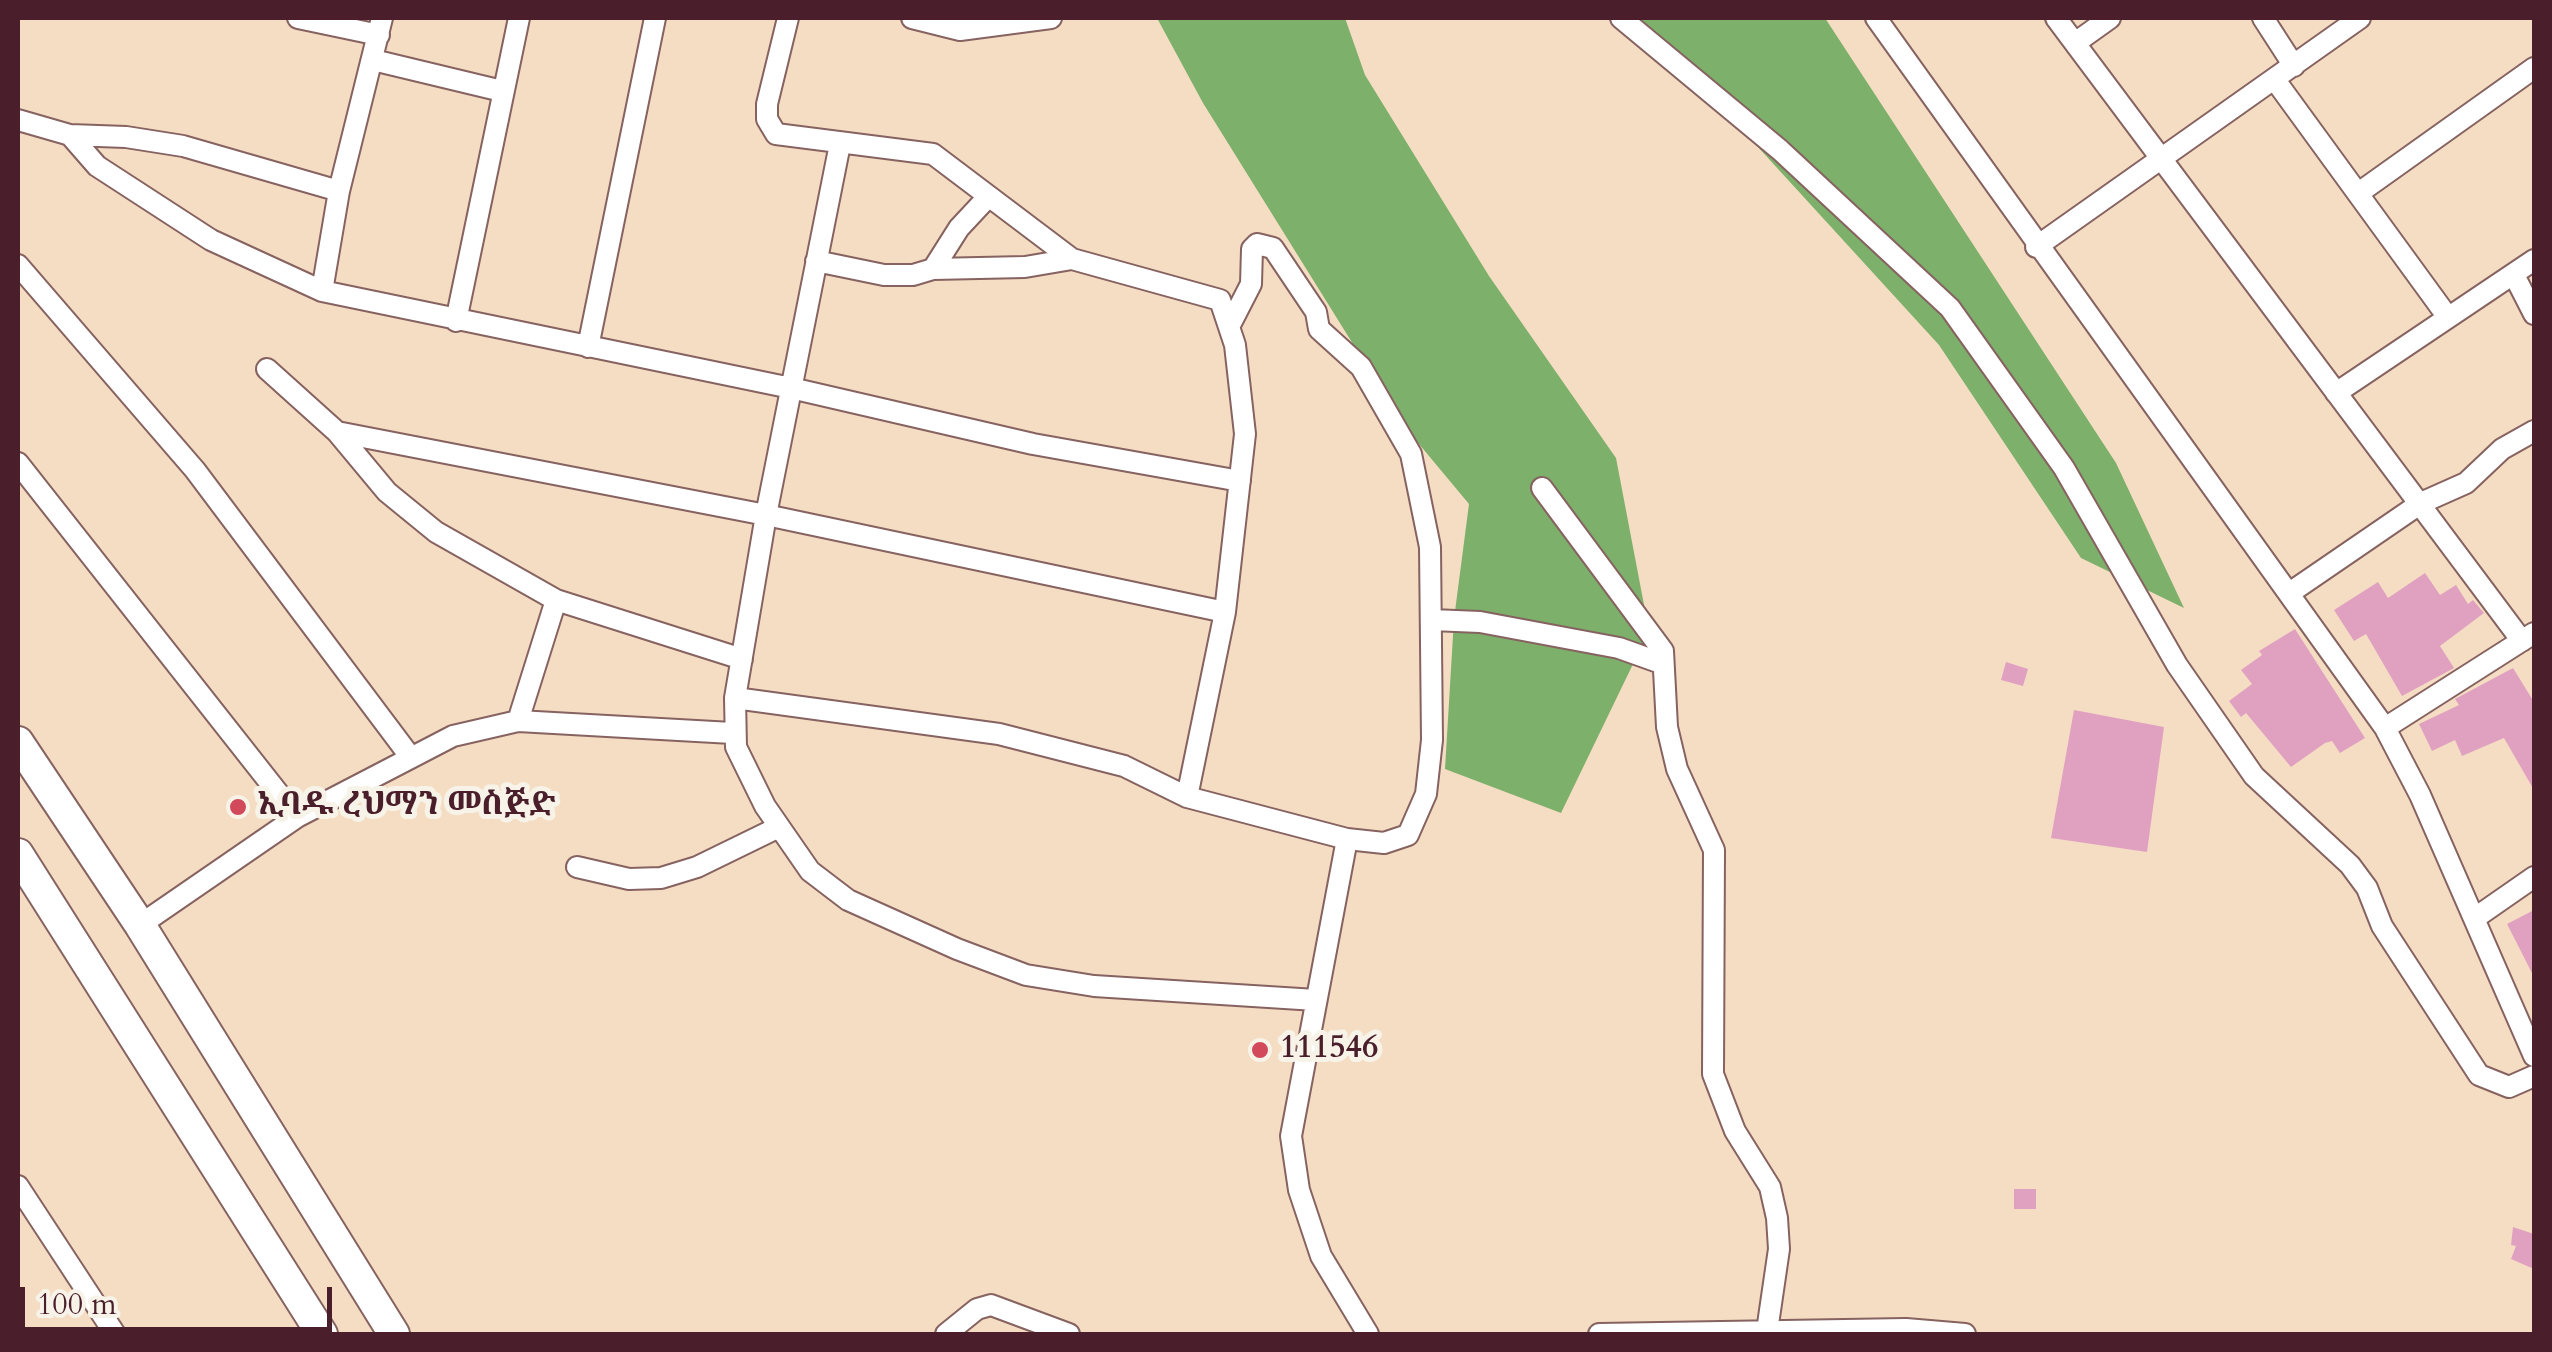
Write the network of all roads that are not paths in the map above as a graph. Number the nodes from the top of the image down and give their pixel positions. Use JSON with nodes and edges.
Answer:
{"nodes":[{"id":1,"x":298,"y":18,"type":"edge"},
{"id":2,"x":519,"y":18,"type":"edge"},
{"id":3,"x":654,"y":18,"type":"edge"},
{"id":4,"x":788,"y":18,"type":"edge"},
{"id":5,"x":912,"y":18,"type":"edge"},
{"id":6,"x":1051,"y":18,"type":"edge"},
{"id":7,"x":1621,"y":18,"type":"edge"},
{"id":8,"x":1876,"y":18,"type":"edge"},
{"id":9,"x":2056,"y":18,"type":"edge"},
{"id":10,"x":2110,"y":18,"type":"edge"},
{"id":11,"x":2263,"y":18,"type":"edge"},
{"id":12,"x":2360,"y":18,"type":"edge"},
{"id":13,"x":380,"y":26,"type":"edge"},
{"id":14,"x":2075,"y":43,"type":"junction"},
{"id":15,"x":373,"y":60,"type":"junction"},
{"id":16,"x":2294,"y":66,"type":"junction"},
{"id":17,"x":2534,"y":68,"type":"edge"},
{"id":18,"x":2275,"y":80,"type":"junction"},
{"id":19,"x":502,"y":91,"type":"junction"},
{"id":20,"x":18,"y":120,"type":"edge"},
{"id":21,"x":70,"y":135,"type":"junction"},
{"id":22,"x":840,"y":144,"type":"junction"},
{"id":23,"x":2163,"y":159,"type":"junction"},
{"id":24,"x":340,"y":191,"type":"junction"},
{"id":25,"x":2360,"y":192,"type":"junction"},
{"id":26,"x":988,"y":198,"type":"junction"},
{"id":27,"x":2036,"y":246,"type":"junction"},
{"id":28,"x":1072,"y":259,"type":"junction"},
{"id":29,"x":2534,"y":260,"type":"edge"},
{"id":30,"x":816,"y":261,"type":"junction"},
{"id":31,"x":18,"y":265,"type":"edge"},
{"id":32,"x":932,"y":269,"type":"junction"},
{"id":33,"x":2514,"y":275,"type":"junction"},
{"id":34,"x":322,"y":291,"type":"junction"},
{"id":35,"x":2534,"y":314,"type":"edge"},
{"id":36,"x":2447,"y":316,"type":"junction"},
{"id":37,"x":456,"y":322,"type":"junction"},
{"id":38,"x":1230,"y":323,"type":"junction"},
{"id":39,"x":588,"y":347,"type":"junction"},
{"id":40,"x":267,"y":369,"type":"dead end"},
{"id":41,"x":791,"y":388,"type":"junction"},
{"id":42,"x":2336,"y":393,"type":"junction"},
{"id":43,"x":2534,"y":431,"type":"edge"},
{"id":44,"x":337,"y":432,"type":"junction"},
{"id":45,"x":18,"y":463,"type":"edge"},
{"id":46,"x":1240,"y":482,"type":"junction"},
{"id":47,"x":1542,"y":488,"type":"dead end"},
{"id":48,"x":2421,"y":503,"type":"junction"},
{"id":49,"x":766,"y":515,"type":"junction"},
{"id":50,"x":2291,"y":592,"type":"junction"},
{"id":51,"x":556,"y":600,"type":"junction"},
{"id":52,"x":1225,"y":612,"type":"junction"},
{"id":53,"x":1432,"y":620,"type":"junction"},
{"id":54,"x":2528,"y":637,"type":"edge"},
{"id":55,"x":742,"y":659,"type":"junction"},
{"id":56,"x":1662,"y":664,"type":"junction"},
{"id":57,"x":736,"y":698,"type":"junction"},
{"id":58,"x":518,"y":722,"type":"junction"},
{"id":59,"x":2385,"y":728,"type":"junction"},
{"id":60,"x":732,"y":733,"type":"junction"},
{"id":61,"x":18,"y":742,"type":"edge"},
{"id":62,"x":409,"y":755,"type":"junction"},
{"id":63,"x":1186,"y":796,"type":"junction"},
{"id":64,"x":297,"y":817,"type":"junction"},
{"id":65,"x":778,"y":827,"type":"junction"},
{"id":66,"x":1347,"y":839,"type":"junction"},
{"id":67,"x":18,"y":854,"type":"edge"},
{"id":68,"x":577,"y":867,"type":"dead end"},
{"id":69,"x":2534,"y":877,"type":"edge"},
{"id":70,"x":2475,"y":918,"type":"junction"},
{"id":71,"x":140,"y":924,"type":"junction"},
{"id":72,"x":1316,"y":1000,"type":"junction"},
{"id":73,"x":2534,"y":1056,"type":"edge"},
{"id":74,"x":2534,"y":1076,"type":"edge"},
{"id":75,"x":18,"y":1186,"type":"edge"},
{"id":76,"x":1768,"y":1331,"type":"junction"},
{"id":77,"x":114,"y":1334,"type":"edge"},
{"id":78,"x":322,"y":1334,"type":"edge"},
{"id":79,"x":394,"y":1334,"type":"edge"},
{"id":80,"x":946,"y":1334,"type":"edge"},
{"id":81,"x":1069,"y":1334,"type":"edge"},
{"id":82,"x":1368,"y":1334,"type":"edge"},
{"id":83,"x":1598,"y":1334,"type":"edge"},
{"id":84,"x":1965,"y":1334,"type":"edge"}],
"edges":[{"from":1,"to":13,"type":"street"},
{"from":2,"to":19,"type":"street"},
{"from":3,"to":39,"type":"street"},
{"from":4,"to":22,"type":"street"},
{"from":5,"to":6,"type":"street"},
{"from":7,"to":74,"type":"street"},
{"from":8,"to":27,"type":"street"},
{"from":9,"to":14,"type":"street"},
{"from":10,"to":14,"type":"street"},
{"from":11,"to":16,"type":"street"},
{"from":12,"to":16,"type":"street"},
{"from":13,"to":15,"type":"street"},
{"from":14,"to":23,"type":"street"},
{"from":15,"to":19,"type":"street"},
{"from":15,"to":24,"type":"street"},
{"from":16,"to":18,"type":"street"},
{"from":17,"to":25,"type":"street"},
{"from":18,"to":23,"type":"street"},
{"from":18,"to":25,"type":"street"},
{"from":19,"to":37,"type":"street"},
{"from":20,"to":21,"type":"street"},
{"from":21,"to":24,"type":"street"},
{"from":21,"to":34,"type":"street"},
{"from":22,"to":26,"type":"street"},
{"from":22,"to":30,"type":"street"},
{"from":23,"to":27,"type":"street"},
{"from":23,"to":42,"type":"street"},
{"from":24,"to":34,"type":"street"},
{"from":25,"to":36,"type":"street"},
{"from":26,"to":28,"type":"street"},
{"from":26,"to":32,"type":"street"},
{"from":27,"to":50,"type":"street"},
{"from":28,"to":32,"type":"street"},
{"from":28,"to":38,"type":"street"},
{"from":29,"to":33,"type":"street"},
{"from":30,"to":32,"type":"street"},
{"from":30,"to":41,"type":"street"},
{"from":31,"to":62,"type":"street"},
{"from":33,"to":35,"type":"street"},
{"from":33,"to":36,"type":"street"},
{"from":34,"to":37,"type":"street"},
{"from":36,"to":42,"type":"street"},
{"from":37,"to":39,"type":"street"},
{"from":38,"to":46,"type":"street"},
{"from":38,"to":53,"type":"street"},
{"from":39,"to":41,"type":"street"},
{"from":40,"to":44,"type":"street"},
{"from":41,"to":46,"type":"street"},
{"from":41,"to":49,"type":"street"},
{"from":42,"to":48,"type":"street"},
{"from":43,"to":48,"type":"street"},
{"from":44,"to":49,"type":"street"},
{"from":44,"to":51,"type":"street"},
{"from":45,"to":64,"type":"street"},
{"from":46,"to":52,"type":"street"},
{"from":47,"to":56,"type":"street"},
{"from":48,"to":50,"type":"street"},
{"from":48,"to":54,"type":"street"},
{"from":49,"to":52,"type":"street"},
{"from":49,"to":55,"type":"street"},
{"from":50,"to":59,"type":"street"},
{"from":51,"to":55,"type":"street"},
{"from":51,"to":58,"type":"street"},
{"from":52,"to":63,"type":"street"},
{"from":53,"to":56,"type":"street"},
{"from":53,"to":66,"type":"street"},
{"from":54,"to":59,"type":"street"},
{"from":55,"to":57,"type":"street"},
{"from":56,"to":76,"type":"street"},
{"from":57,"to":60,"type":"street"},
{"from":57,"to":63,"type":"street"},
{"from":58,"to":60,"type":"street"},
{"from":58,"to":62,"type":"street"},
{"from":59,"to":70,"type":"street"},
{"from":60,"to":65,"type":"street"},
{"from":61,"to":71,"type":"highway"},
{"from":62,"to":64,"type":"street"},
{"from":63,"to":66,"type":"street"},
{"from":64,"to":71,"type":"street"},
{"from":65,"to":68,"type":"street"},
{"from":65,"to":72,"type":"street"},
{"from":66,"to":72,"type":"street"},
{"from":67,"to":78,"type":"highway"},
{"from":69,"to":70,"type":"street"},
{"from":70,"to":73,"type":"street"},
{"from":71,"to":79,"type":"highway"},
{"from":72,"to":82,"type":"street"},
{"from":75,"to":77,"type":"street"},
{"from":76,"to":83,"type":"street"},
{"from":76,"to":84,"type":"street"},
{"from":80,"to":81,"type":"street"}]}
